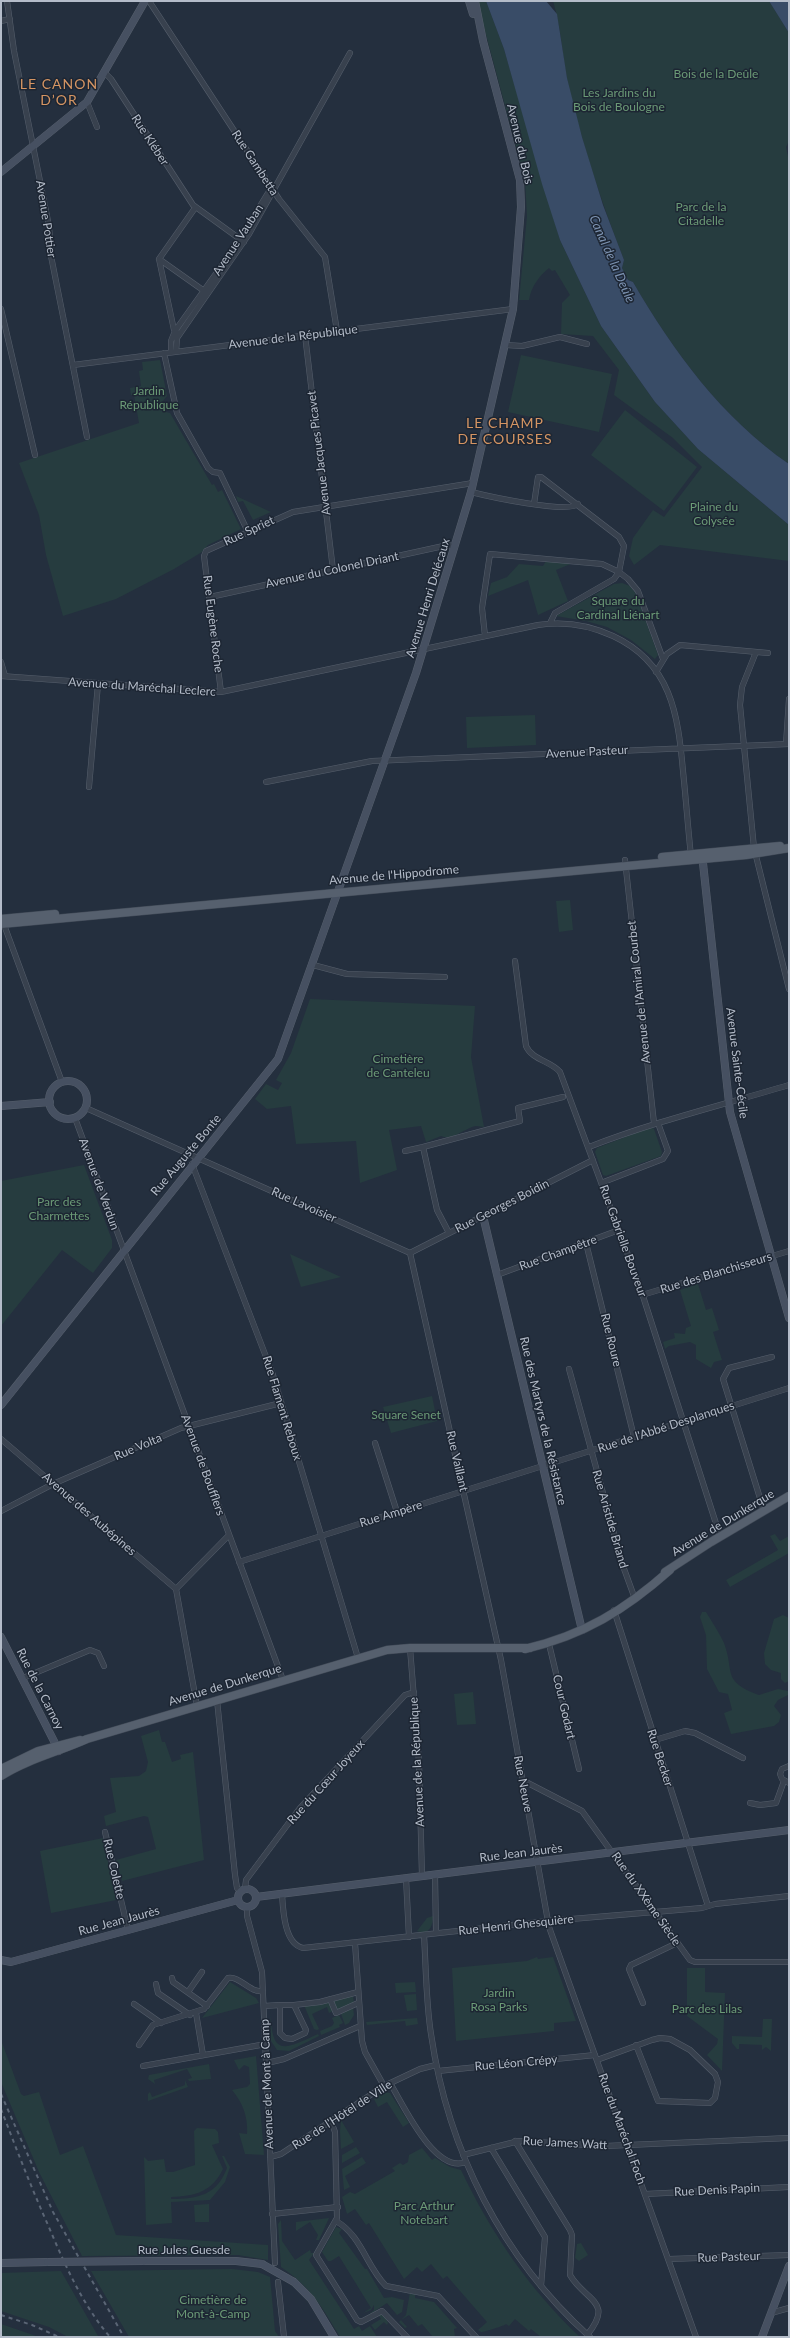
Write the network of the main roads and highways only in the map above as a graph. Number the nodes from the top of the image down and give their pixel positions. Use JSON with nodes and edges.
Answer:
{"nodes":[{"id":1,"x":789,"y":847,"type":"edge"},
{"id":2,"x":2,"y":920,"type":"edge"},
{"id":3,"x":789,"y":1496,"type":"edge"},
{"id":4,"x":58,"y":1748,"type":"junction"},
{"id":5,"x":1,"y":1769,"type":"edge"},
{"id":6,"x":1,"y":1776,"type":"edge"}],
"edges":[{"from":1,"to":2,"type":"main road","name":"Avenue de l'Hippodrome"},
{"from":3,"to":4,"type":"main road","name":"Avenue de Dunkerque"},
{"from":4,"to":5,"type":"main road","name":"Avenue de Dunkerque"},
{"from":4,"to":6,"type":"main road","name":"Avenue de Dunkerque"}]}
